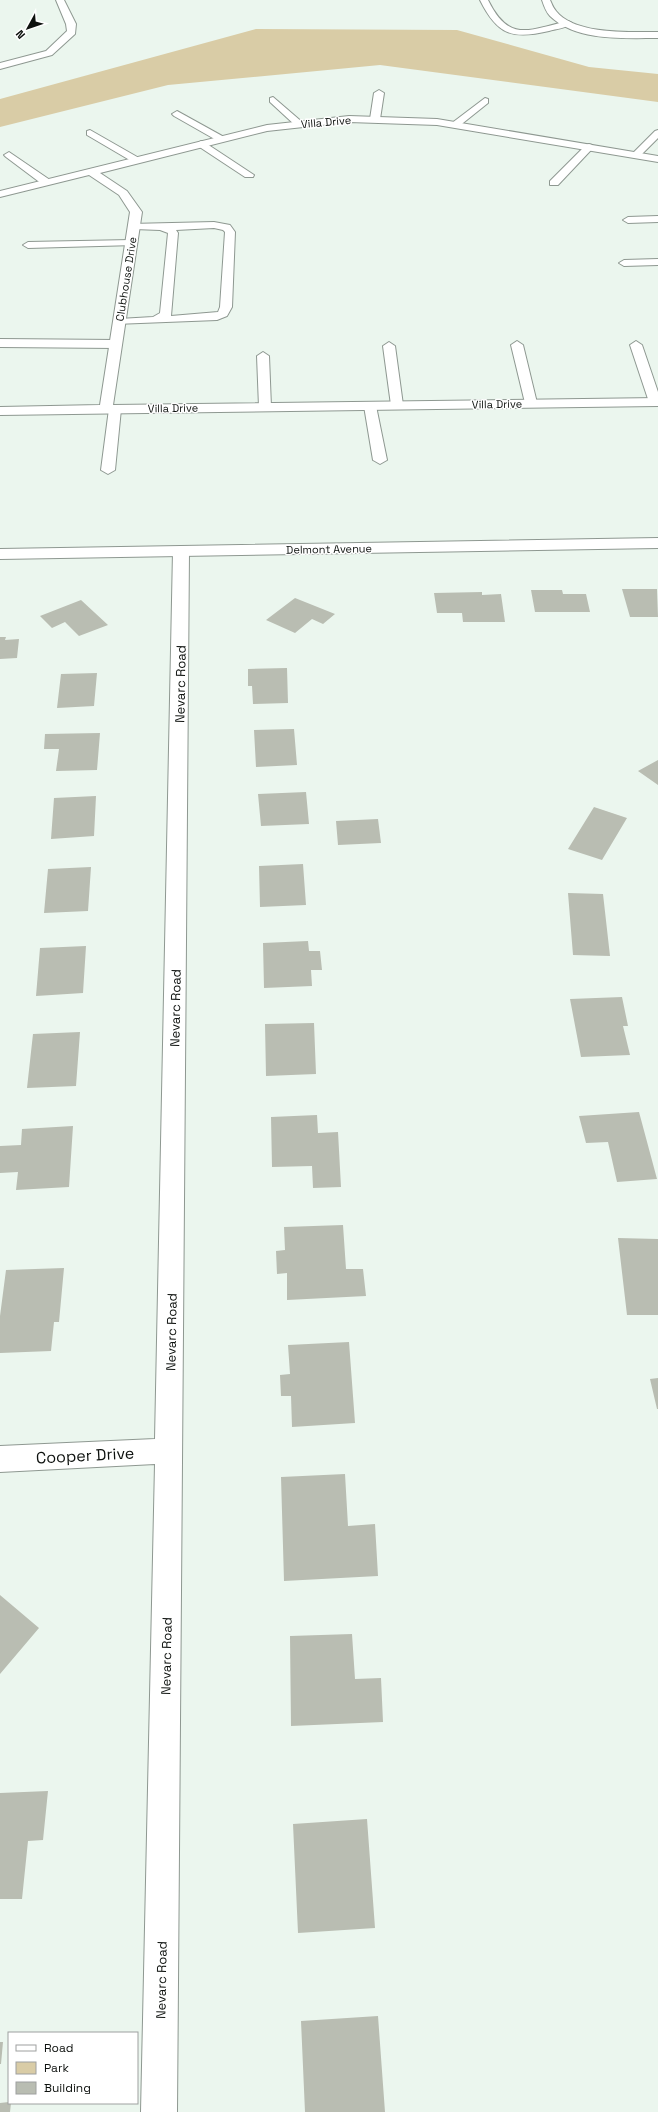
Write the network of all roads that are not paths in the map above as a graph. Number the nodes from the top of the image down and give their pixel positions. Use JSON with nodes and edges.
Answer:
{"nodes":[{"id":1,"x":60,"y":0,"type":"edge"},
{"id":2,"x":484,"y":0,"type":"edge"},
{"id":3,"x":546,"y":0,"type":"edge"},
{"id":4,"x":568,"y":23,"type":"junction"},
{"id":5,"x":657,"y":36,"type":"edge"},
{"id":6,"x":0,"y":66,"type":"edge"},
{"id":7,"x":379,"y":93,"type":"dead end"},
{"id":8,"x":273,"y":100,"type":"dead end"},
{"id":9,"x":485,"y":101,"type":"dead end"},
{"id":10,"x":177,"y":114,"type":"dead end"},
{"id":11,"x":375,"y":119,"type":"junction"},
{"id":12,"x":299,"y":124,"type":"junction"},
{"id":13,"x":455,"y":125,"type":"junction"},
{"id":14,"x":90,"y":133,"type":"dead end"},
{"id":15,"x":658,"y":133,"type":"edge"},
{"id":16,"x":221,"y":139,"type":"junction"},
{"id":17,"x":201,"y":144,"type":"junction"},
{"id":18,"x":589,"y":147,"type":"junction"},
{"id":19,"x":9,"y":155,"type":"dead end"},
{"id":20,"x":636,"y":155,"type":"junction"},
{"id":21,"x":658,"y":159,"type":"edge"},
{"id":22,"x":136,"y":160,"type":"junction"},
{"id":23,"x":90,"y":172,"type":"junction"},
{"id":24,"x":249,"y":174,"type":"dead end"},
{"id":25,"x":46,"y":182,"type":"junction"},
{"id":26,"x":554,"y":183,"type":"dead end"},
{"id":27,"x":0,"y":194,"type":"edge"},
{"id":28,"x":658,"y":219,"type":"edge"},
{"id":29,"x":628,"y":220,"type":"dead end"},
{"id":30,"x":134,"y":226,"type":"junction"},
{"id":31,"x":161,"y":227,"type":"junction"},
{"id":32,"x":132,"y":243,"type":"junction"},
{"id":33,"x":28,"y":246,"type":"dead end"},
{"id":34,"x":658,"y":262,"type":"edge"},
{"id":35,"x":624,"y":263,"type":"dead end"},
{"id":36,"x":154,"y":320,"type":"junction"},
{"id":37,"x":119,"y":322,"type":"junction"},
{"id":38,"x":0,"y":343,"type":"edge"},
{"id":39,"x":116,"y":344,"type":"junction"},
{"id":40,"x":517,"y":345,"type":"dead end"},
{"id":41,"x":636,"y":345,"type":"dead end"},
{"id":42,"x":389,"y":346,"type":"dead end"},
{"id":43,"x":263,"y":356,"type":"dead end"},
{"id":44,"x":656,"y":402,"type":"edge"},
{"id":45,"x":532,"y":403,"type":"junction"},
{"id":46,"x":397,"y":405,"type":"junction"},
{"id":47,"x":370,"y":406,"type":"junction"},
{"id":48,"x":266,"y":407,"type":"junction"},
{"id":49,"x":111,"y":409,"type":"junction"},
{"id":50,"x":0,"y":411,"type":"edge"},
{"id":51,"x":380,"y":460,"type":"dead end"},
{"id":52,"x":108,"y":470,"type":"dead end"},
{"id":53,"x":658,"y":543,"type":"edge"},
{"id":54,"x":181,"y":552,"type":"junction"},
{"id":55,"x":0,"y":554,"type":"edge"},
{"id":56,"x":169,"y":1451,"type":"junction"},
{"id":57,"x":0,"y":1459,"type":"edge"},
{"id":58,"x":159,"y":2112,"type":"edge"}],
"edges":[{"from":1,"to":6,"type":"street"},
{"from":2,"to":4,"type":"lane"},
{"from":3,"to":4,"type":"street"},
{"from":4,"to":5,"type":"street"},
{"from":7,"to":11,"type":"lane"},
{"from":8,"to":12,"type":"lane"},
{"from":9,"to":13,"type":"lane"},
{"from":10,"to":16,"type":"lane"},
{"from":11,"to":12,"type":"street","name":"Villa Drive"},
{"from":11,"to":13,"type":"street","name":"Villa Drive"},
{"from":12,"to":16,"type":"street","name":"Villa Drive"},
{"from":13,"to":18,"type":"street","name":"Villa Drive"},
{"from":14,"to":22,"type":"lane"},
{"from":15,"to":20,"type":"lane"},
{"from":16,"to":17,"type":"street","name":"Villa Drive"},
{"from":17,"to":22,"type":"street","name":"Villa Drive"},
{"from":17,"to":24,"type":"lane"},
{"from":18,"to":20,"type":"street","name":"Villa Drive"},
{"from":18,"to":26,"type":"lane"},
{"from":19,"to":25,"type":"lane"},
{"from":20,"to":21,"type":"street","name":"Villa Drive"},
{"from":22,"to":23,"type":"street","name":"Villa Drive"},
{"from":23,"to":25,"type":"street","name":"Villa Drive"},
{"from":23,"to":30,"type":"street","name":"Clubhouse Drive"},
{"from":25,"to":27,"type":"street","name":"Villa Drive"},
{"from":28,"to":29,"type":"lane"},
{"from":30,"to":31,"type":"lane"},
{"from":30,"to":32,"type":"street","name":"Clubhouse Drive"},
{"from":31,"to":36,"type":"lane"},
{"from":31,"to":36,"type":"lane"},
{"from":32,"to":33,"type":"lane"},
{"from":32,"to":37,"type":"street","name":"Clubhouse Drive"},
{"from":34,"to":35,"type":"lane"},
{"from":36,"to":37,"type":"lane"},
{"from":37,"to":39,"type":"street","name":"Clubhouse Drive"},
{"from":38,"to":39,"type":"lane"},
{"from":39,"to":49,"type":"street","name":"Clubhouse Drive"},
{"from":40,"to":45,"type":"lane"},
{"from":41,"to":44,"type":"lane"},
{"from":42,"to":46,"type":"lane"},
{"from":43,"to":48,"type":"lane"},
{"from":44,"to":45,"type":"street","name":"Villa Drive"},
{"from":45,"to":46,"type":"street","name":"Villa Drive"},
{"from":46,"to":47,"type":"street","name":"Villa Drive"},
{"from":47,"to":48,"type":"street","name":"Villa Drive"},
{"from":47,"to":51,"type":"lane"},
{"from":48,"to":49,"type":"street","name":"Villa Drive"},
{"from":49,"to":50,"type":"street","name":"Villa Drive"},
{"from":49,"to":52,"type":"lane"},
{"from":53,"to":54,"type":"street","name":"Delmont Avenue"},
{"from":54,"to":55,"type":"street","name":"Delmont Avenue"},
{"from":54,"to":56,"type":"street","name":"Nevarc Road"},
{"from":56,"to":57,"type":"street","name":"Cooper Drive"},
{"from":56,"to":58,"type":"street","name":"Nevarc Road"}]}
